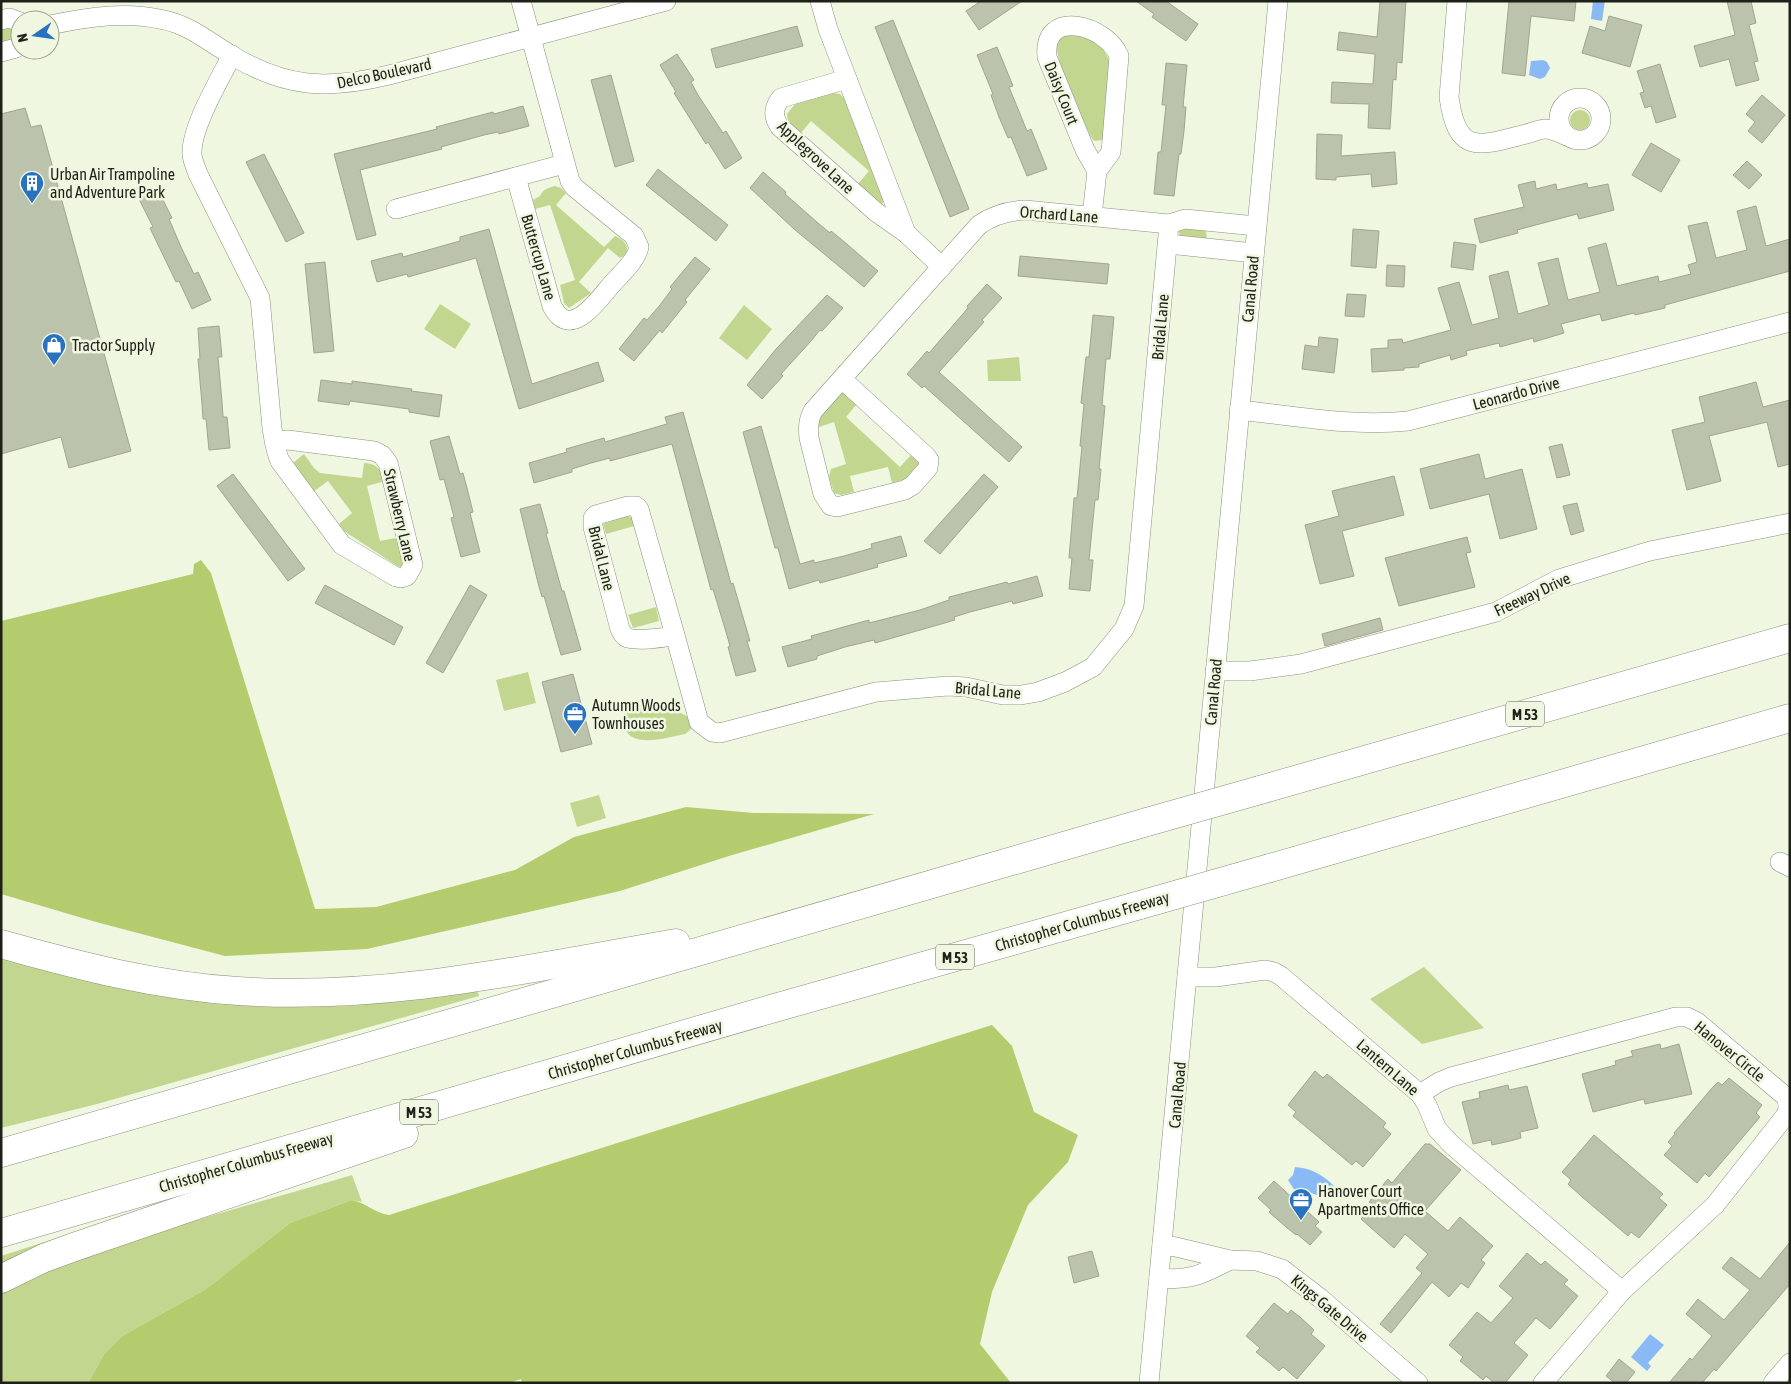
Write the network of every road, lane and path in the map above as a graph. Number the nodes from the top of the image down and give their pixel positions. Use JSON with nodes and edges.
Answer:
{"nodes":[{"id":1,"x":522,"y":1,"type":"edge"},
{"id":2,"x":666,"y":1,"type":"edge"},
{"id":3,"x":820,"y":1,"type":"edge"},
{"id":4,"x":1278,"y":1,"type":"edge"},
{"id":5,"x":1457,"y":1,"type":"edge"},
{"id":6,"x":60,"y":22,"type":"edge"},
{"id":7,"x":531,"y":37,"type":"junction"},
{"id":8,"x":232,"y":55,"type":"junction"},
{"id":9,"x":847,"y":79,"type":"junction"},
{"id":10,"x":1560,"y":112,"type":"junction"},
{"id":11,"x":1544,"y":129,"type":"junction"},
{"id":12,"x":1567,"y":136,"type":"junction"},
{"id":13,"x":564,"y":164,"type":"junction"},
{"id":14,"x":1097,"y":171,"type":"junction"},
{"id":15,"x":516,"y":177,"type":"junction"},
{"id":16,"x":396,"y":209,"type":"dead end"},
{"id":17,"x":1092,"y":216,"type":"junction"},
{"id":18,"x":1169,"y":224,"type":"junction"},
{"id":19,"x":1256,"y":226,"type":"junction"},
{"id":20,"x":906,"y":233,"type":"junction"},
{"id":21,"x":1168,"y":244,"type":"junction"},
{"id":22,"x":1254,"y":253,"type":"junction"},
{"id":23,"x":942,"y":267,"type":"junction"},
{"id":24,"x":1790,"y":322,"type":"edge"},
{"id":25,"x":842,"y":379,"type":"junction"},
{"id":26,"x":1239,"y":410,"type":"junction"},
{"id":27,"x":274,"y":441,"type":"junction"},
{"id":28,"x":1790,"y":523,"type":"edge"},
{"id":29,"x":675,"y":635,"type":"junction"},
{"id":30,"x":1790,"y":638,"type":"edge"},
{"id":31,"x":1215,"y":671,"type":"junction"},
{"id":32,"x":1790,"y":718,"type":"edge"},
{"id":33,"x":815,"y":919,"type":"junction"},
{"id":34,"x":1,"y":944,"type":"edge"},
{"id":35,"x":1187,"y":977,"type":"junction"},
{"id":36,"x":771,"y":1009,"type":"junction"},
{"id":37,"x":1420,"y":1094,"type":"junction"},
{"id":38,"x":1,"y":1153,"type":"edge"},
{"id":39,"x":1,"y":1233,"type":"edge"},
{"id":40,"x":1162,"y":1246,"type":"junction"},
{"id":41,"x":1230,"y":1260,"type":"junction"},
{"id":42,"x":1159,"y":1278,"type":"junction"},
{"id":43,"x":1,"y":1279,"type":"edge"},
{"id":44,"x":1622,"y":1290,"type":"junction"},
{"id":45,"x":1790,"y":1363,"type":"edge"},
{"id":46,"x":1149,"y":1383,"type":"edge"},
{"id":47,"x":1418,"y":1383,"type":"edge"},
{"id":48,"x":1544,"y":1383,"type":"edge"},
{"id":49,"x":1773,"y":1383,"type":"edge"}],
"edges":[{"from":1,"to":7,"type":"street","name":"Buttercup Lane"},
{"from":2,"to":7,"type":"street","name":"Delco Boulevard"},
{"from":3,"to":9,"type":"street","name":"Applegrove Lane"},
{"from":4,"to":19,"type":"street","name":"Canal Road"},
{"from":5,"to":11,"type":"street"},
{"from":6,"to":8,"type":"street","name":"Delco Boulevard"},
{"from":7,"to":8,"type":"street","name":"Delco Boulevard"},
{"from":7,"to":13,"type":"street","name":"Buttercup Lane"},
{"from":8,"to":27,"type":"street","name":"Strawberry Lane"},
{"from":9,"to":20,"type":"street","name":"Applegrove Lane"},
{"from":9,"to":20,"type":"street","name":"Applegrove Lane"},
{"from":10,"to":11,"type":"street"},
{"from":10,"to":12,"type":"street"},
{"from":10,"to":12,"type":"street"},
{"from":11,"to":12,"type":"street"},
{"from":13,"to":15,"type":"street"},
{"from":13,"to":15,"type":"street","name":"Buttercup Lane"},
{"from":14,"to":14,"type":"street","name":"Daisy Court"},
{"from":14,"to":17,"type":"street","name":"Daisy Court"},
{"from":15,"to":16,"type":"street"},
{"from":17,"to":18,"type":"street","name":"Orchard Lane"},
{"from":17,"to":23,"type":"street","name":"Orchard Lane"},
{"from":18,"to":19,"type":"street","name":"Orchard Lane"},
{"from":18,"to":21,"type":"street","name":"Bridal Lane"},
{"from":19,"to":22,"type":"street","name":"Canal Road"},
{"from":20,"to":23,"type":"street","name":"Applegrove Lane"},
{"from":21,"to":22,"type":"street"},
{"from":21,"to":29,"type":"street","name":"Bridal Lane"},
{"from":22,"to":26,"type":"street","name":"Canal Road"},
{"from":23,"to":25,"type":"street","name":"Orchard Lane"},
{"from":24,"to":26,"type":"street","name":"Leonardo Drive"},
{"from":25,"to":25,"type":"street","name":"Orchard Lane"},
{"from":26,"to":31,"type":"street","name":"Canal Road"},
{"from":27,"to":27,"type":"street","name":"Strawberry Lane"},
{"from":28,"to":31,"type":"street","name":"Freeway Drive"},
{"from":29,"to":29,"type":"street","name":"Bridal Lane"},
{"from":30,"to":33,"type":"highway","number":"M 53","bridge":true},
{"from":31,"to":35,"type":"street","name":"Canal Road"},
{"from":32,"to":36,"type":"highway","name":"Christopher Columbus Freeway","number":"M 53","bridge":true},
{"from":33,"to":34,"type":"highway"},
{"from":33,"to":38,"type":"highway","number":"M 53"},
{"from":35,"to":37,"type":"street","name":"Lantern Lane"},
{"from":35,"to":40,"type":"street","name":"Canal Road"},
{"from":36,"to":39,"type":"highway","name":"Christopher Columbus Freeway","number":"M 53"},
{"from":36,"to":43,"type":"highway"},
{"from":37,"to":44,"type":"street","name":"Lantern Lane"},
{"from":37,"to":44,"type":"street","name":"Hanover Circle"},
{"from":40,"to":41,"type":"street","name":"Kings Gate Drive"},
{"from":40,"to":42,"type":"street","name":"Canal Road"},
{"from":41,"to":42,"type":"street","name":"Kings Gate Drive"},
{"from":41,"to":47,"type":"street","name":"Kings Gate Drive"},
{"from":42,"to":46,"type":"street","name":"Canal Road"},
{"from":44,"to":48,"type":"street","name":"Hanover Circle"},
{"from":45,"to":49,"type":"street"}]}
